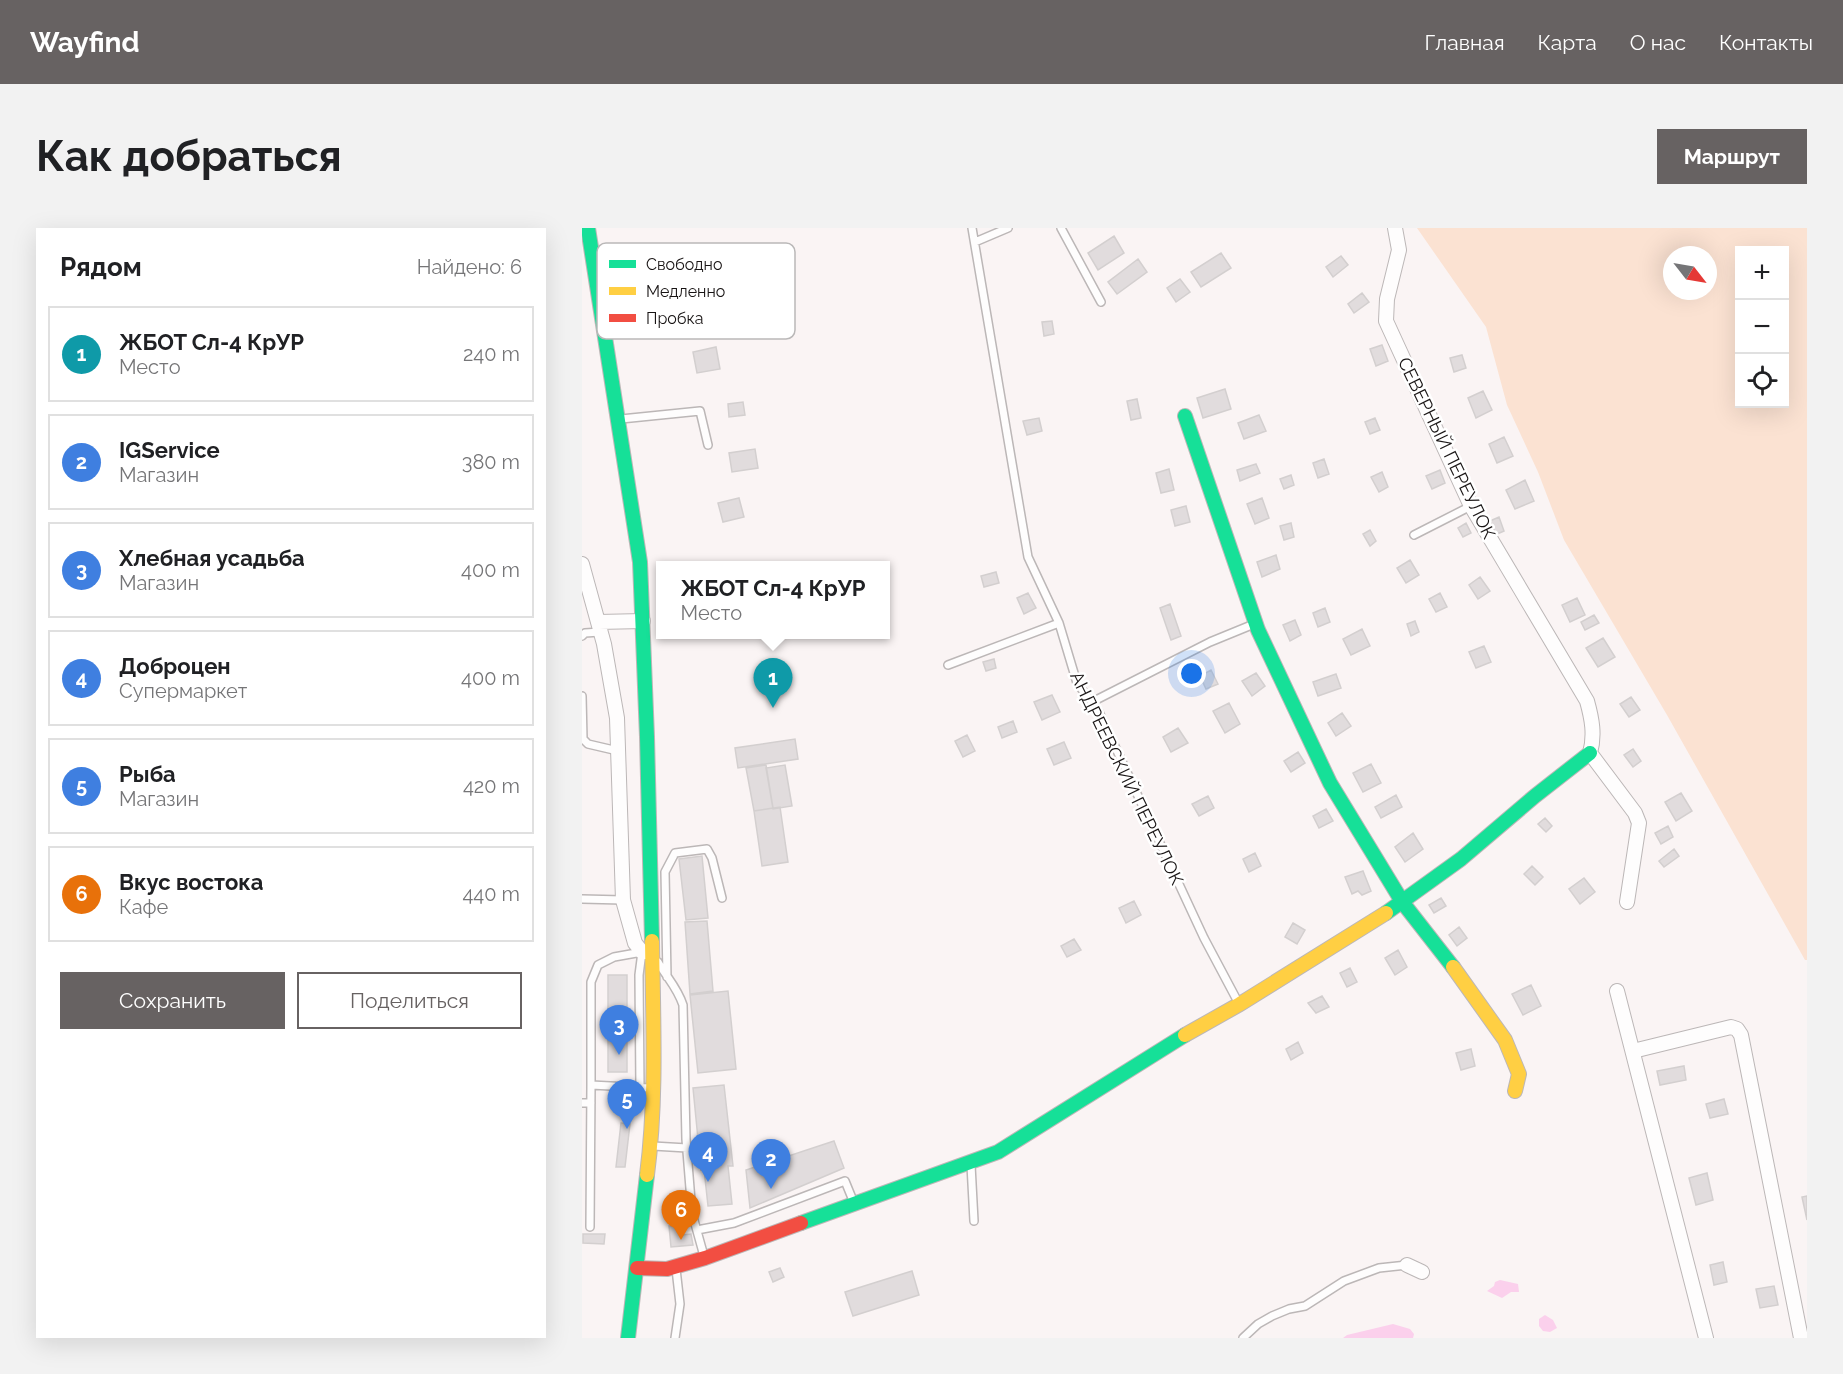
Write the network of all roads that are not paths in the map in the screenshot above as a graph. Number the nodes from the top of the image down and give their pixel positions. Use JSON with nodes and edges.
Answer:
{"nodes":[{"id":1,"x":588,"y":228,"type":"edge"},
{"id":2,"x":972,"y":228,"type":"edge"},
{"id":3,"x":1008,"y":228,"type":"edge"},
{"id":4,"x":1061,"y":228,"type":"edge"},
{"id":5,"x":1395,"y":228,"type":"edge"},
{"id":6,"x":975,"y":242,"type":"junction"},
{"id":7,"x":597,"y":285,"type":"edge"},
{"id":8,"x":1101,"y":302,"type":"dead end"},
{"id":9,"x":605,"y":339,"type":"edge"},
{"id":10,"x":1185,"y":416,"type":"dead end"},
{"id":11,"x":618,"y":419,"type":"junction"},
{"id":12,"x":708,"y":445,"type":"dead end"},
{"id":13,"x":1471,"y":506,"type":"junction"},
{"id":14,"x":1414,"y":535,"type":"dead end"},
{"id":15,"x":582,"y":564,"type":"edge"},
{"id":16,"x":587,"y":600,"type":"edge"},
{"id":17,"x":642,"y":621,"type":"junction"},
{"id":18,"x":1059,"y":623,"type":"junction"},
{"id":19,"x":1256,"y":623,"type":"junction"},
{"id":20,"x":599,"y":627,"type":"junction"},
{"id":21,"x":582,"y":636,"type":"edge"},
{"id":22,"x":948,"y":665,"type":"dead end"},
{"id":23,"x":582,"y":696,"type":"edge"},
{"id":24,"x":1092,"y":702,"type":"junction"},
{"id":25,"x":618,"y":751,"type":"junction"},
{"id":26,"x":1590,"y":753,"type":"junction"},
{"id":27,"x":722,"y":898,"type":"dead end"},
{"id":28,"x":582,"y":899,"type":"edge"},
{"id":29,"x":623,"y":900,"type":"junction"},
{"id":30,"x":1628,"y":902,"type":"dead end"},
{"id":31,"x":1403,"y":903,"type":"junction"},
{"id":32,"x":647,"y":952,"type":"junction"},
{"id":33,"x":667,"y":978,"type":"junction"},
{"id":34,"x":1617,"y":991,"type":"dead end"},
{"id":35,"x":1240,"y":1004,"type":"junction"},
{"id":36,"x":1633,"y":1051,"type":"junction"},
{"id":37,"x":591,"y":1085,"type":"junction"},
{"id":38,"x":646,"y":1087,"type":"junction"},
{"id":39,"x":1515,"y":1091,"type":"dead end"},
{"id":40,"x":582,"y":1102,"type":"edge"},
{"id":41,"x":591,"y":1103,"type":"junction"},
{"id":42,"x":651,"y":1146,"type":"junction"},
{"id":43,"x":687,"y":1148,"type":"junction"},
{"id":44,"x":971,"y":1162,"type":"junction"},
{"id":45,"x":854,"y":1204,"type":"junction"},
{"id":46,"x":974,"y":1221,"type":"dead end"},
{"id":47,"x":590,"y":1227,"type":"dead end"},
{"id":48,"x":697,"y":1230,"type":"junction"},
{"id":49,"x":705,"y":1258,"type":"junction"},
{"id":50,"x":1407,"y":1265,"type":"joint"},
{"id":51,"x":676,"y":1266,"type":"junction"},
{"id":52,"x":637,"y":1268,"type":"junction"},
{"id":53,"x":1422,"y":1272,"type":"dead end"},
{"id":54,"x":1703,"y":1337,"type":"edge"},
{"id":55,"x":627,"y":1338,"type":"edge"},
{"id":56,"x":675,"y":1338,"type":"edge"},
{"id":57,"x":1243,"y":1338,"type":"edge"},
{"id":58,"x":1800,"y":1338,"type":"edge"}],
"edges":[{"from":1,"to":7,"type":"street"},
{"from":2,"to":6,"type":"lane","name":"АНДРЕЕВСКИЙ ПЕРЕУЛОК"},
{"from":3,"to":6,"type":"lane"},
{"from":4,"to":8,"type":"lane"},
{"from":5,"to":13,"type":"street","name":"СЕВЕРНЫЙ ПЕРЕУЛОК"},
{"from":6,"to":18,"type":"lane","name":"АНДРЕЕВСКИЙ ПЕРЕУЛОК"},
{"from":9,"to":11,"type":"street"},
{"from":10,"to":19,"type":"street"},
{"from":11,"to":12,"type":"lane"},
{"from":11,"to":17,"type":"street"},
{"from":13,"to":14,"type":"lane"},
{"from":13,"to":26,"type":"street","name":"СЕВЕРНЫЙ ПЕРЕУЛОК"},
{"from":15,"to":16,"type":"street"},
{"from":16,"to":20,"type":"street"},
{"from":17,"to":20,"type":"street"},
{"from":17,"to":32,"type":"street"},
{"from":18,"to":22,"type":"lane"},
{"from":18,"to":24,"type":"lane","name":"АНДРЕЕВСКИЙ ПЕРЕУЛОК"},
{"from":19,"to":24,"type":"lane"},
{"from":19,"to":31,"type":"street"},
{"from":20,"to":21,"type":"lane"},
{"from":20,"to":25,"type":"street"},
{"from":23,"to":25,"type":"lane"},
{"from":24,"to":35,"type":"lane","name":"АНДРЕЕВСКИЙ ПЕРЕУЛОК"},
{"from":25,"to":29,"type":"street"},
{"from":26,"to":30,"type":"street"},
{"from":26,"to":31,"type":"street"},
{"from":27,"to":33,"type":"lane"},
{"from":28,"to":29,"type":"lane"},
{"from":29,"to":32,"type":"street"},
{"from":31,"to":35,"type":"street"},
{"from":31,"to":39,"type":"street"},
{"from":32,"to":33,"type":"lane"},
{"from":32,"to":37,"type":"lane"},
{"from":32,"to":38,"type":"street"},
{"from":33,"to":43,"type":"lane"},
{"from":34,"to":36,"type":"street"},
{"from":35,"to":44,"type":"street"},
{"from":36,"to":54,"type":"street"},
{"from":36,"to":58,"type":"street"},
{"from":37,"to":38,"type":"lane"},
{"from":37,"to":41,"type":"lane"},
{"from":38,"to":42,"type":"street"},
{"from":40,"to":41,"type":"lane"},
{"from":41,"to":47,"type":"lane"},
{"from":42,"to":43,"type":"lane"},
{"from":42,"to":52,"type":"street"},
{"from":43,"to":48,"type":"lane"},
{"from":44,"to":45,"type":"street"},
{"from":44,"to":46,"type":"lane"},
{"from":45,"to":48,"type":"lane"},
{"from":45,"to":49,"type":"street"},
{"from":48,"to":49,"type":"lane"},
{"from":49,"to":51,"type":"street"},
{"from":50,"to":53,"type":"street"},
{"from":50,"to":57,"type":"lane"},
{"from":51,"to":52,"type":"street"},
{"from":51,"to":56,"type":"lane"},
{"from":52,"to":55,"type":"street"}]}
